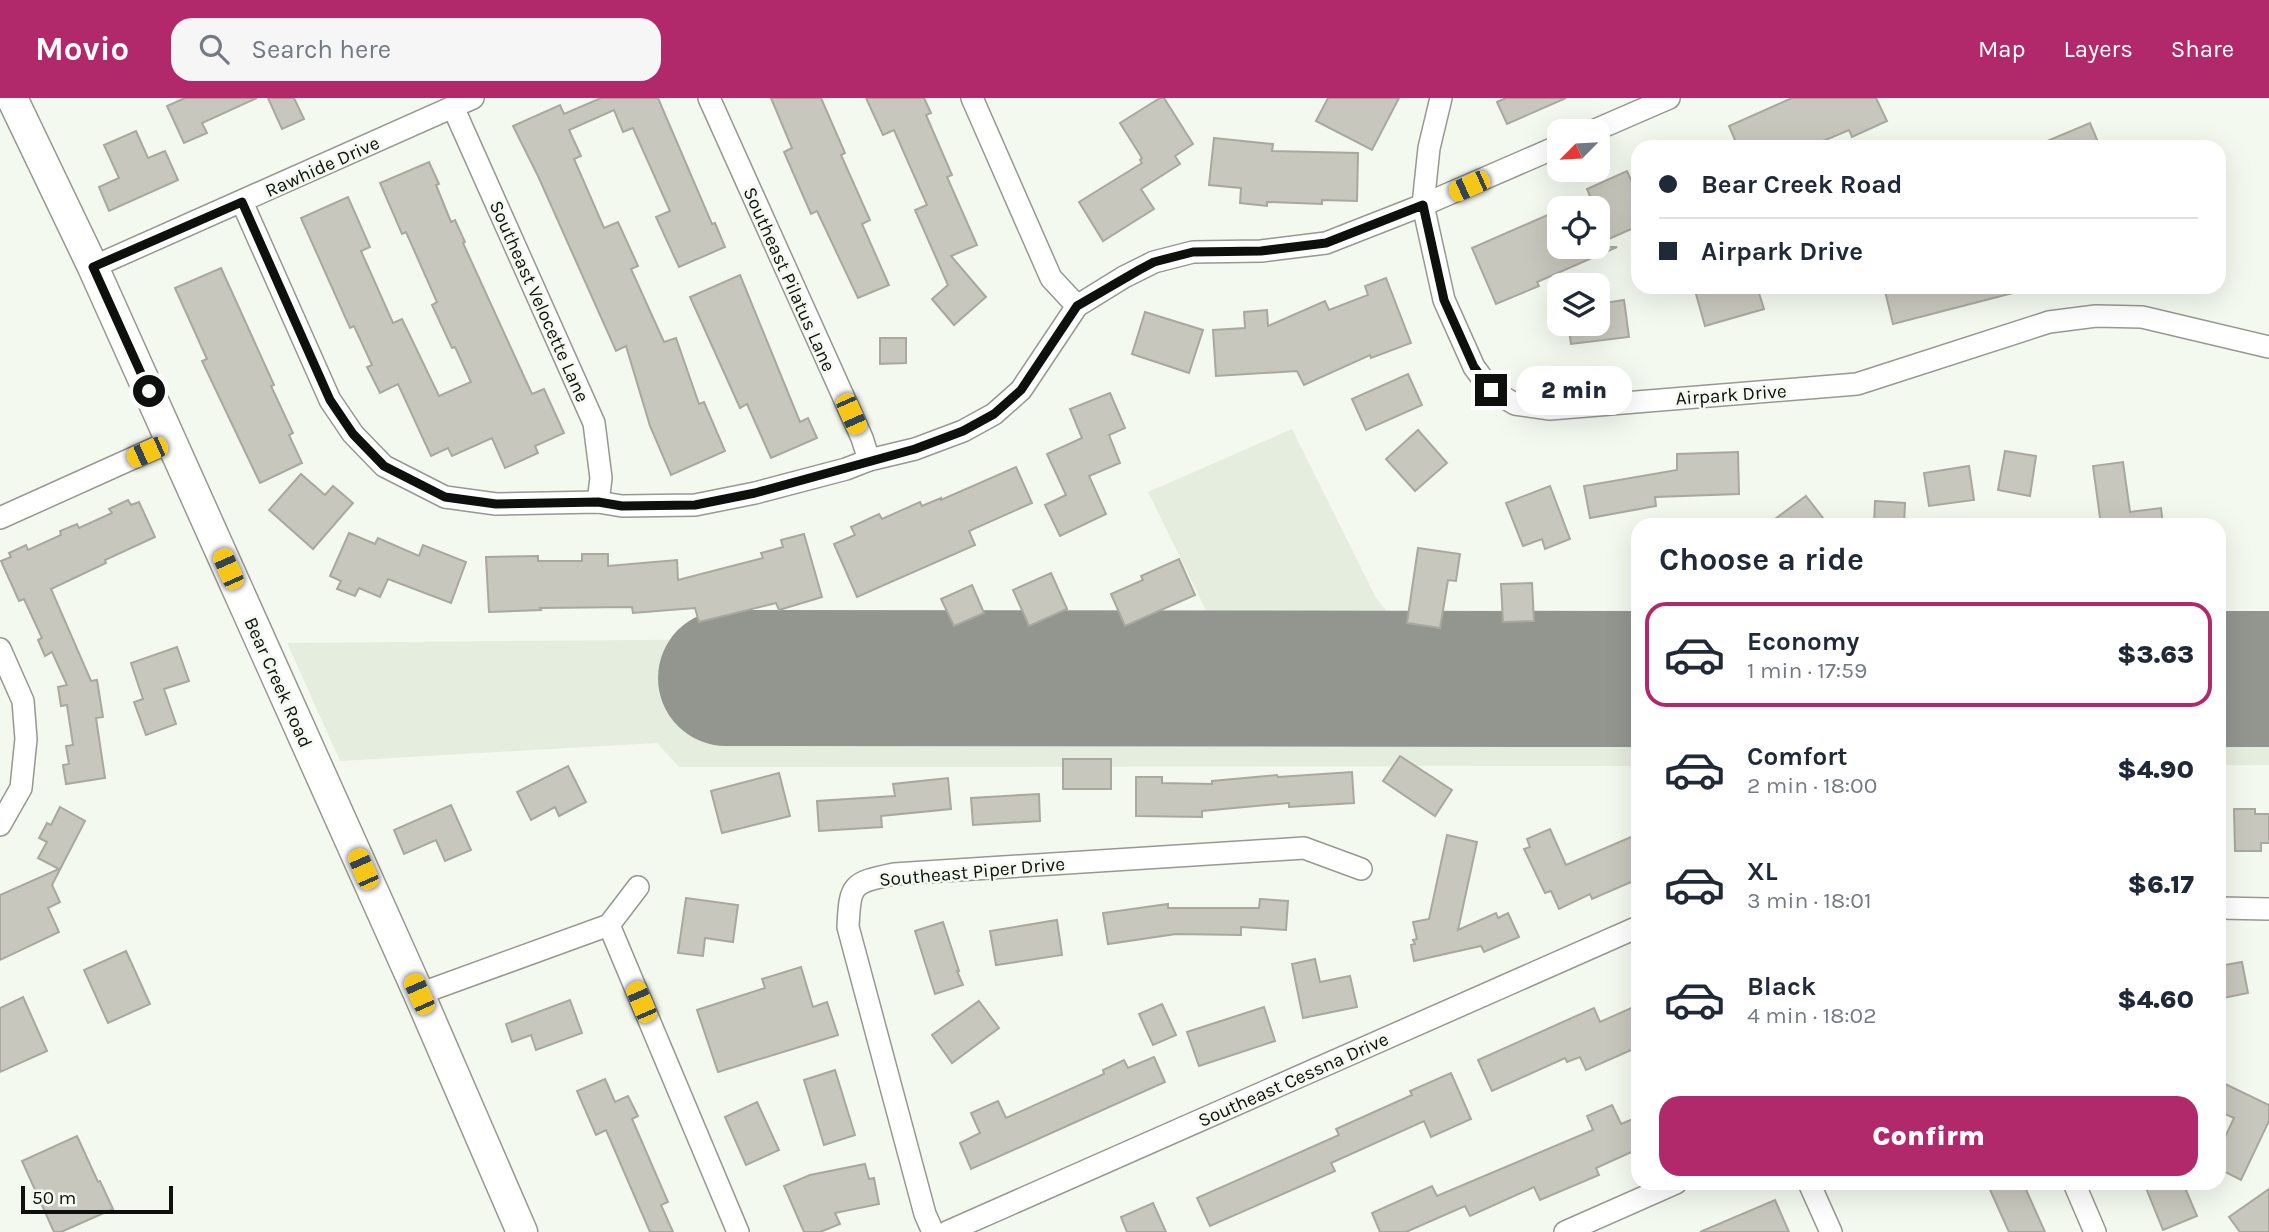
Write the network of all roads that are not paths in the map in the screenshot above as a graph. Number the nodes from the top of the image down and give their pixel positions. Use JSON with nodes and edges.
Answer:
{"nodes":[{"id":1,"x":12,"y":98,"type":"edge"},
{"id":2,"x":473,"y":98,"type":"edge"},
{"id":3,"x":709,"y":98,"type":"edge"},
{"id":4,"x":972,"y":98,"type":"edge"},
{"id":5,"x":1441,"y":98,"type":"edge"},
{"id":6,"x":1669,"y":98,"type":"edge"},
{"id":7,"x":453,"y":107,"type":"junction"},
{"id":8,"x":1610,"y":124,"type":"edge"},
{"id":9,"x":1547,"y":151,"type":"edge"},
{"id":10,"x":242,"y":202,"type":"junction"},
{"id":11,"x":1423,"y":205,"type":"junction"},
{"id":12,"x":93,"y":267,"type":"junction"},
{"id":13,"x":1077,"y":306,"type":"junction"},
{"id":14,"x":2269,"y":347,"type":"edge"},
{"id":15,"x":171,"y":441,"type":"junction"},
{"id":16,"x":869,"y":460,"type":"junction"},
{"id":17,"x":598,"y":502,"type":"junction"},
{"id":18,"x":0,"y":518,"type":"edge"},
{"id":19,"x":0,"y":649,"type":"edge"},
{"id":20,"x":0,"y":825,"type":"edge"},
{"id":21,"x":1361,"y":869,"type":"dead end"},
{"id":22,"x":638,"y":887,"type":"dead end"},
{"id":23,"x":2226,"y":908,"type":"edge"},
{"id":24,"x":2269,"y":909,"type":"edge"},
{"id":25,"x":609,"y":925,"type":"junction"},
{"id":26,"x":1631,"y":930,"type":"edge"},
{"id":27,"x":419,"y":994,"type":"junction"},
{"id":28,"x":1660,"y":1190,"type":"edge"},
{"id":29,"x":1812,"y":1190,"type":"edge"},
{"id":30,"x":2077,"y":1190,"type":"edge"},
{"id":31,"x":522,"y":1232,"type":"edge"},
{"id":32,"x":738,"y":1232,"type":"edge"},
{"id":33,"x":933,"y":1232,"type":"edge"},
{"id":34,"x":947,"y":1232,"type":"edge"},
{"id":35,"x":1564,"y":1232,"type":"edge"},
{"id":36,"x":1830,"y":1232,"type":"edge"},
{"id":37,"x":2095,"y":1232,"type":"edge"}],
"edges":[{"from":1,"to":12,"type":"street","name":"Bear Creek Road"},
{"from":2,"to":7,"type":"street","name":"Rawhide Drive"},
{"from":3,"to":16,"type":"street","name":"Southeast Pilatus Lane"},
{"from":4,"to":13,"type":"street"},
{"from":5,"to":11,"type":"street","name":"Airpark Drive"},
{"from":6,"to":8,"type":"street"},
{"from":7,"to":10,"type":"street","name":"Rawhide Drive"},
{"from":7,"to":17,"type":"street","name":"Southeast Velocette Lane"},
{"from":9,"to":11,"type":"street"},
{"from":10,"to":12,"type":"street","name":"Rawhide Drive"},
{"from":10,"to":17,"type":"street"},
{"from":11,"to":13,"type":"street"},
{"from":11,"to":14,"type":"street","name":"Airpark Drive"},
{"from":12,"to":15,"type":"street","name":"Bear Creek Road"},
{"from":13,"to":16,"type":"street"},
{"from":15,"to":18,"type":"street"},
{"from":15,"to":27,"type":"street","name":"Bear Creek Road"},
{"from":16,"to":17,"type":"street"},
{"from":19,"to":20,"type":"street"},
{"from":21,"to":33,"type":"street","name":"Southeast Piper Drive"},
{"from":22,"to":25,"type":"street"},
{"from":23,"to":24,"type":"street"},
{"from":25,"to":27,"type":"street"},
{"from":25,"to":32,"type":"street"},
{"from":26,"to":34,"type":"street","name":"Southeast Cessna Drive"},
{"from":27,"to":31,"type":"street","name":"Bear Creek Road"},
{"from":28,"to":35,"type":"street"},
{"from":29,"to":36,"type":"street"},
{"from":30,"to":37,"type":"street"}]}
